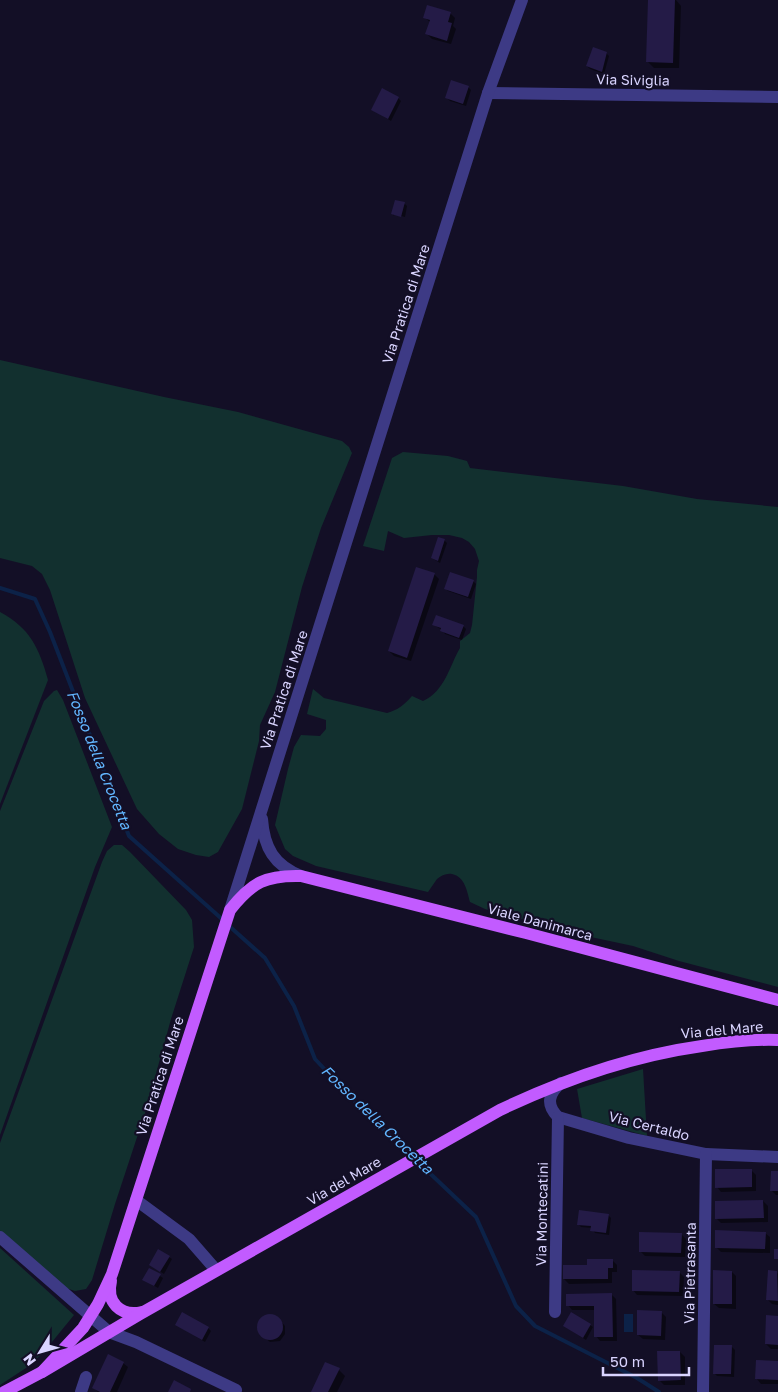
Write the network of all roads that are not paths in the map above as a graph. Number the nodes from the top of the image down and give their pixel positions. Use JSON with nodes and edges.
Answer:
{"nodes":[{"id":1,"x":522,"y":0,"type":"edge"},
{"id":2,"x":488,"y":93,"type":"junction"},
{"id":3,"x":778,"y":98,"type":"edge"},
{"id":4,"x":261,"y":812,"type":"junction"},
{"id":5,"x":301,"y":876,"type":"junction"},
{"id":6,"x":230,"y":910,"type":"junction"},
{"id":7,"x":776,"y":1001,"type":"edge"},
{"id":8,"x":777,"y":1039,"type":"edge"},
{"id":9,"x":563,"y":1082,"type":"junction"},
{"id":10,"x":558,"y":1117,"type":"junction"},
{"id":11,"x":706,"y":1154,"type":"junction"},
{"id":12,"x":778,"y":1157,"type":"edge"},
{"id":13,"x":136,"y":1200,"type":"junction"},
{"id":14,"x":0,"y":1237,"type":"edge"},
{"id":15,"x":216,"y":1270,"type":"junction"},
{"id":16,"x":112,"y":1274,"type":"junction"},
{"id":17,"x":144,"y":1311,"type":"junction"},
{"id":18,"x":555,"y":1312,"type":"dead end"},
{"id":19,"x":90,"y":1317,"type":"junction"},
{"id":20,"x":109,"y":1332,"type":"junction"},
{"id":21,"x":42,"y":1372,"type":"junction"},
{"id":22,"x":86,"y":1377,"type":"dead end"},
{"id":23,"x":4,"y":1392,"type":"edge"},
{"id":24,"x":80,"y":1392,"type":"edge"},
{"id":25,"x":235,"y":1392,"type":"edge"},
{"id":26,"x":703,"y":1392,"type":"edge"}],
"edges":[{"from":1,"to":2,"type":"street","name":"Via Pratica di Mare"},
{"from":2,"to":3,"type":"street","name":"Via Siviglia"},
{"from":2,"to":4,"type":"street","name":"Via Pratica di Mare"},
{"from":4,"to":5,"type":"street","name":"Viale Danimarca"},
{"from":4,"to":6,"type":"street","name":"Via Pratica di Mare"},
{"from":5,"to":6,"type":"main road","name":"Viale Danimarca"},
{"from":5,"to":7,"type":"main road","name":"Viale Danimarca"},
{"from":6,"to":13,"type":"main road","name":"Via Pratica di Mare"},
{"from":8,"to":9,"type":"main road","name":"Via del Mare"},
{"from":9,"to":10,"type":"street"},
{"from":9,"to":15,"type":"main road","name":"Via del Mare"},
{"from":10,"to":11,"type":"street","name":"Via Certaldo"},
{"from":10,"to":18,"type":"street","name":"Via Montecatini"},
{"from":11,"to":12,"type":"street","name":"Via Certaldo"},
{"from":11,"to":26,"type":"street","name":"Via Pietrasanta"},
{"from":13,"to":15,"type":"street"},
{"from":13,"to":16,"type":"main road","name":"Via Pratica di Mare"},
{"from":14,"to":19,"type":"street"},
{"from":15,"to":17,"type":"main road","name":"Via del Mare"},
{"from":16,"to":17,"type":"main road"},
{"from":16,"to":19,"type":"main road","name":"Via Pratica di Mare"},
{"from":17,"to":20,"type":"main road","name":"Via del Mare"},
{"from":19,"to":20,"type":"street"},
{"from":19,"to":21,"type":"main road","name":"Via Pratica di Mare"},
{"from":20,"to":21,"type":"main road","name":"Via del Mare"},
{"from":20,"to":25,"type":"street"},
{"from":21,"to":23,"type":"main road","name":"Via del Mare"},
{"from":22,"to":24,"type":"street"}]}
